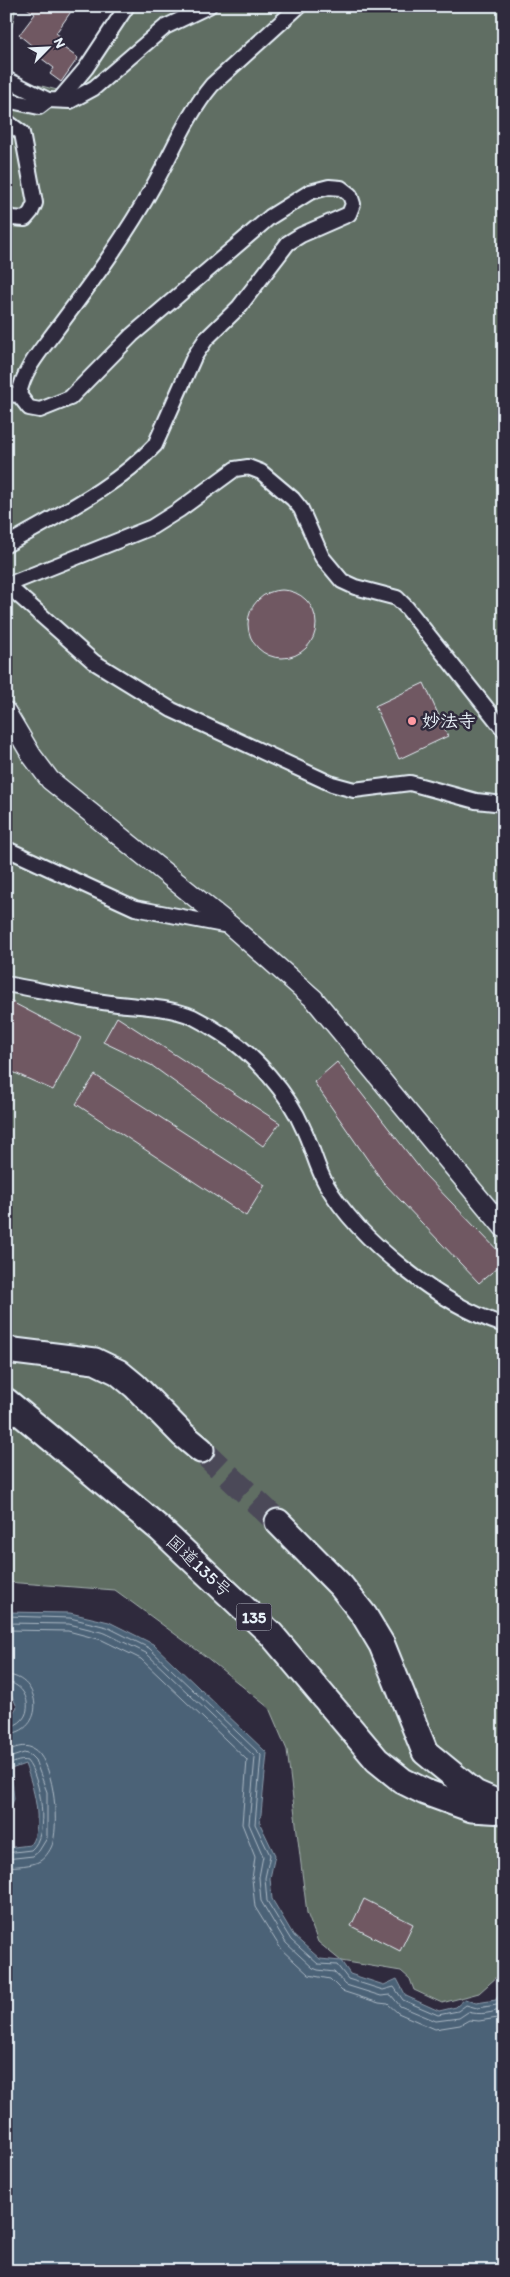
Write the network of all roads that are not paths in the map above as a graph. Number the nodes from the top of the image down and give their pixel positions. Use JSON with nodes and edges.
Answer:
{"nodes":[{"id":1,"x":128,"y":6,"type":"edge"},
{"id":2,"x":209,"y":6,"type":"edge"},
{"id":3,"x":299,"y":6,"type":"edge"},
{"id":4,"x":6,"y":78,"type":"edge"},
{"id":5,"x":6,"y":100,"type":"edge"},
{"id":6,"x":53,"y":100,"type":"junction"},
{"id":7,"x":6,"y":120,"type":"edge"},
{"id":8,"x":6,"y":215,"type":"edge"},
{"id":9,"x":12,"y":394,"type":"edge"},
{"id":10,"x":6,"y":545,"type":"edge"},
{"id":11,"x":7,"y":585,"type":"edge"},
{"id":12,"x":6,"y":712,"type":"edge"},
{"id":13,"x":504,"y":730,"type":"edge"},
{"id":14,"x":504,"y":804,"type":"edge"},
{"id":15,"x":9,"y":850,"type":"dead end"},
{"id":16,"x":231,"y":926,"type":"junction"},
{"id":17,"x":6,"y":984,"type":"edge"},
{"id":18,"x":504,"y":1228,"type":"edge"},
{"id":19,"x":504,"y":1325,"type":"edge"},
{"id":20,"x":6,"y":1350,"type":"edge"},
{"id":21,"x":6,"y":1401,"type":"edge"},
{"id":22,"x":200,"y":1450,"type":"tunnel mouth"},
{"id":23,"x":278,"y":1522,"type":"tunnel mouth"},
{"id":24,"x":504,"y":1806,"type":"edge"},
{"id":25,"x":504,"y":1811,"type":"edge"}],
"edges":[{"from":1,"to":6,"type":"street"},
{"from":2,"to":6,"type":"street"},
{"from":3,"to":9,"type":"street"},
{"from":4,"to":6,"type":"street"},
{"from":5,"to":6,"type":"street"},
{"from":7,"to":8,"type":"street"},
{"from":9,"to":10,"type":"street"},
{"from":11,"to":13,"type":"street"},
{"from":11,"to":14,"type":"street"},
{"from":12,"to":16,"type":"street"},
{"from":15,"to":16,"type":"street"},
{"from":16,"to":18,"type":"street"},
{"from":17,"to":19,"type":"street"},
{"from":20,"to":22,"type":"highway"},
{"from":21,"to":25,"type":"highway","name":"国道135号","number":"135"},
{"from":23,"to":24,"type":"highway"}]}
